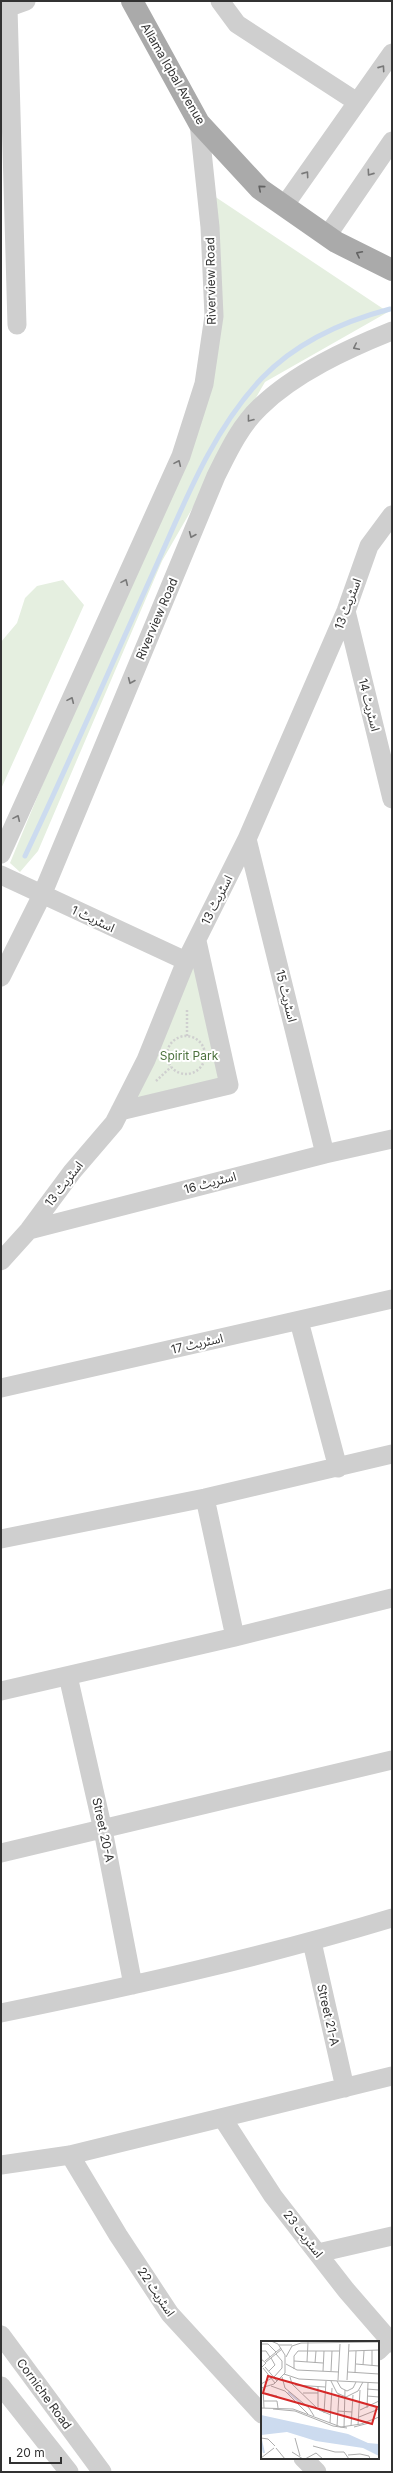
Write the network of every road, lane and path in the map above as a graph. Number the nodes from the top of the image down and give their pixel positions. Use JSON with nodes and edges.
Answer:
{"nodes":[{"id":1,"x":26,"y":1,"type":"edge"},
{"id":2,"x":132,"y":1,"type":"edge"},
{"id":3,"x":220,"y":1,"type":"edge"},
{"id":4,"x":4,"y":9,"type":"edge"},
{"id":5,"x":392,"y":53,"type":"edge"},
{"id":6,"x":357,"y":102,"type":"junction"},
{"id":7,"x":199,"y":123,"type":"junction"},
{"id":8,"x":392,"y":141,"type":"edge"},
{"id":9,"x":284,"y":206,"type":"junction"},
{"id":10,"x":327,"y":236,"type":"junction"},
{"id":11,"x":392,"y":270,"type":"edge"},
{"id":12,"x":17,"y":325,"type":"dead end"},
{"id":13,"x":392,"y":331,"type":"edge"},
{"id":14,"x":392,"y":515,"type":"edge"},
{"id":15,"x":346,"y":611,"type":"junction"},
{"id":16,"x":392,"y":799,"type":"edge"},
{"id":17,"x":248,"y":839,"type":"junction"},
{"id":18,"x":1,"y":854,"type":"edge"},
{"id":19,"x":1,"y":875,"type":"edge"},
{"id":20,"x":42,"y":896,"type":"junction"},
{"id":21,"x":196,"y":941,"type":"junction"},
{"id":22,"x":186,"y":962,"type":"junction"},
{"id":23,"x":1,"y":977,"type":"edge"},
{"id":24,"x":193,"y":1037,"type":"joint"},
{"id":25,"x":120,"y":1111,"type":"junction"},
{"id":26,"x":392,"y":1139,"type":"edge"},
{"id":27,"x":325,"y":1154,"type":"junction"},
{"id":28,"x":29,"y":1230,"type":"junction"},
{"id":29,"x":1,"y":1261,"type":"edge"},
{"id":30,"x":392,"y":1299,"type":"edge"},
{"id":31,"x":299,"y":1321,"type":"junction"},
{"id":32,"x":1,"y":1388,"type":"edge"},
{"id":33,"x":392,"y":1454,"type":"edge"},
{"id":34,"x":338,"y":1468,"type":"junction"},
{"id":35,"x":205,"y":1498,"type":"junction"},
{"id":36,"x":1,"y":1539,"type":"edge"},
{"id":37,"x":392,"y":1598,"type":"edge"},
{"id":38,"x":235,"y":1638,"type":"junction"},
{"id":39,"x":68,"y":1676,"type":"junction"},
{"id":40,"x":1,"y":1691,"type":"edge"},
{"id":41,"x":392,"y":1760,"type":"edge"},
{"id":42,"x":104,"y":1830,"type":"junction"},
{"id":43,"x":1,"y":1853,"type":"edge"},
{"id":44,"x":392,"y":1918,"type":"edge"},
{"id":45,"x":312,"y":1942,"type":"junction"},
{"id":46,"x":133,"y":1986,"type":"junction"},
{"id":47,"x":1,"y":2013,"type":"edge"},
{"id":48,"x":392,"y":2076,"type":"edge"},
{"id":49,"x":345,"y":2088,"type":"junction"},
{"id":50,"x":223,"y":2119,"type":"junction"},
{"id":51,"x":70,"y":2155,"type":"junction"},
{"id":52,"x":1,"y":2165,"type":"edge"},
{"id":53,"x":392,"y":2236,"type":"edge"},
{"id":54,"x":318,"y":2253,"type":"junction"},
{"id":55,"x":1,"y":2335,"type":"edge"},
{"id":56,"x":387,"y":2344,"type":"edge"},
{"id":57,"x":7,"y":2355,"type":"edge"},
{"id":58,"x":1,"y":2386,"type":"edge"},
{"id":59,"x":261,"y":2413,"type":"edge"},
{"id":60,"x":304,"y":2459,"type":"edge"},
{"id":61,"x":69,"y":2472,"type":"edge"},
{"id":62,"x":102,"y":2472,"type":"edge"},
{"id":63,"x":317,"y":2472,"type":"edge"}],
"edges":[{"from":1,"to":4,"type":"street"},
{"from":2,"to":7,"type":"main road","name":"Allama Iqbal Avenue"},
{"from":3,"to":6,"type":"street"},
{"from":4,"to":12,"type":"street"},
{"from":6,"to":5,"type":"street","one_way":true},
{"from":9,"to":6,"type":"street","one_way":true},
{"from":9,"to":7,"type":"main road","name":"Allama Iqbal Avenue","one_way":true},
{"from":18,"to":7,"type":"street","name":"Riverview Road","one_way":true},
{"from":8,"to":10,"type":"street","one_way":true},
{"from":9,"to":10,"type":"main road","name":"Allama Iqbal Avenue"},
{"from":11,"to":10,"type":"main road","name":"Allama Iqbal Avenue","one_way":true},
{"from":13,"to":20,"type":"street","name":"Riverview Road","one_way":true},
{"from":14,"to":15,"type":"street","name":"اسٹریٹ 13"},
{"from":15,"to":16,"type":"street","name":"اسٹریٹ 14"},
{"from":15,"to":17,"type":"street","name":"اسٹریٹ 13"},
{"from":17,"to":21,"type":"street","name":"اسٹریٹ 13"},
{"from":17,"to":27,"type":"street","name":"اسٹریٹ 15"},
{"from":19,"to":20,"type":"street","name":"اسٹریٹ 1"},
{"from":20,"to":22,"type":"street","name":"اسٹریٹ 1"},
{"from":20,"to":23,"type":"street","name":"Riverview Road"},
{"from":21,"to":22,"type":"street","name":"اسٹریٹ 13"},
{"from":21,"to":25,"type":"street"},
{"from":22,"to":25,"type":"street","name":"اسٹریٹ 13"},
{"from":24,"to":24,"type":"path"},
{"from":25,"to":28,"type":"street","name":"اسٹریٹ 13"},
{"from":26,"to":27,"type":"street","name":"اسٹریٹ 16"},
{"from":27,"to":28,"type":"street","name":"اسٹریٹ 16"},
{"from":28,"to":29,"type":"street","name":"اسٹریٹ 13"},
{"from":30,"to":31,"type":"street","name":"اسٹریٹ 17"},
{"from":31,"to":32,"type":"street","name":"اسٹریٹ 17"},
{"from":31,"to":34,"type":"street"},
{"from":33,"to":34,"type":"street"},
{"from":34,"to":35,"type":"street"},
{"from":35,"to":36,"type":"street"},
{"from":35,"to":38,"type":"street"},
{"from":37,"to":38,"type":"street"},
{"from":38,"to":39,"type":"street"},
{"from":39,"to":40,"type":"street"},
{"from":39,"to":42,"type":"street","name":"Street 20-A"},
{"from":41,"to":42,"type":"street"},
{"from":42,"to":43,"type":"street"},
{"from":42,"to":46,"type":"street","name":"Street 20-A"},
{"from":44,"to":45,"type":"street"},
{"from":45,"to":46,"type":"street"},
{"from":45,"to":49,"type":"street","name":"Street 21-A"},
{"from":46,"to":47,"type":"street"},
{"from":48,"to":49,"type":"street"},
{"from":49,"to":50,"type":"street"},
{"from":50,"to":51,"type":"street"},
{"from":50,"to":54,"type":"street","name":"اسٹریٹ 23"},
{"from":51,"to":52,"type":"street"},
{"from":51,"to":59,"type":"street","name":"اسٹریٹ 22"},
{"from":53,"to":54,"type":"street"},
{"from":54,"to":56,"type":"street","name":"اسٹریٹ 23"},
{"from":55,"to":57,"type":"street","name":"Corniche Road"},
{"from":57,"to":62,"type":"street","name":"Corniche Road"},
{"from":58,"to":61,"type":"street"},
{"from":60,"to":63,"type":"street"}]}
